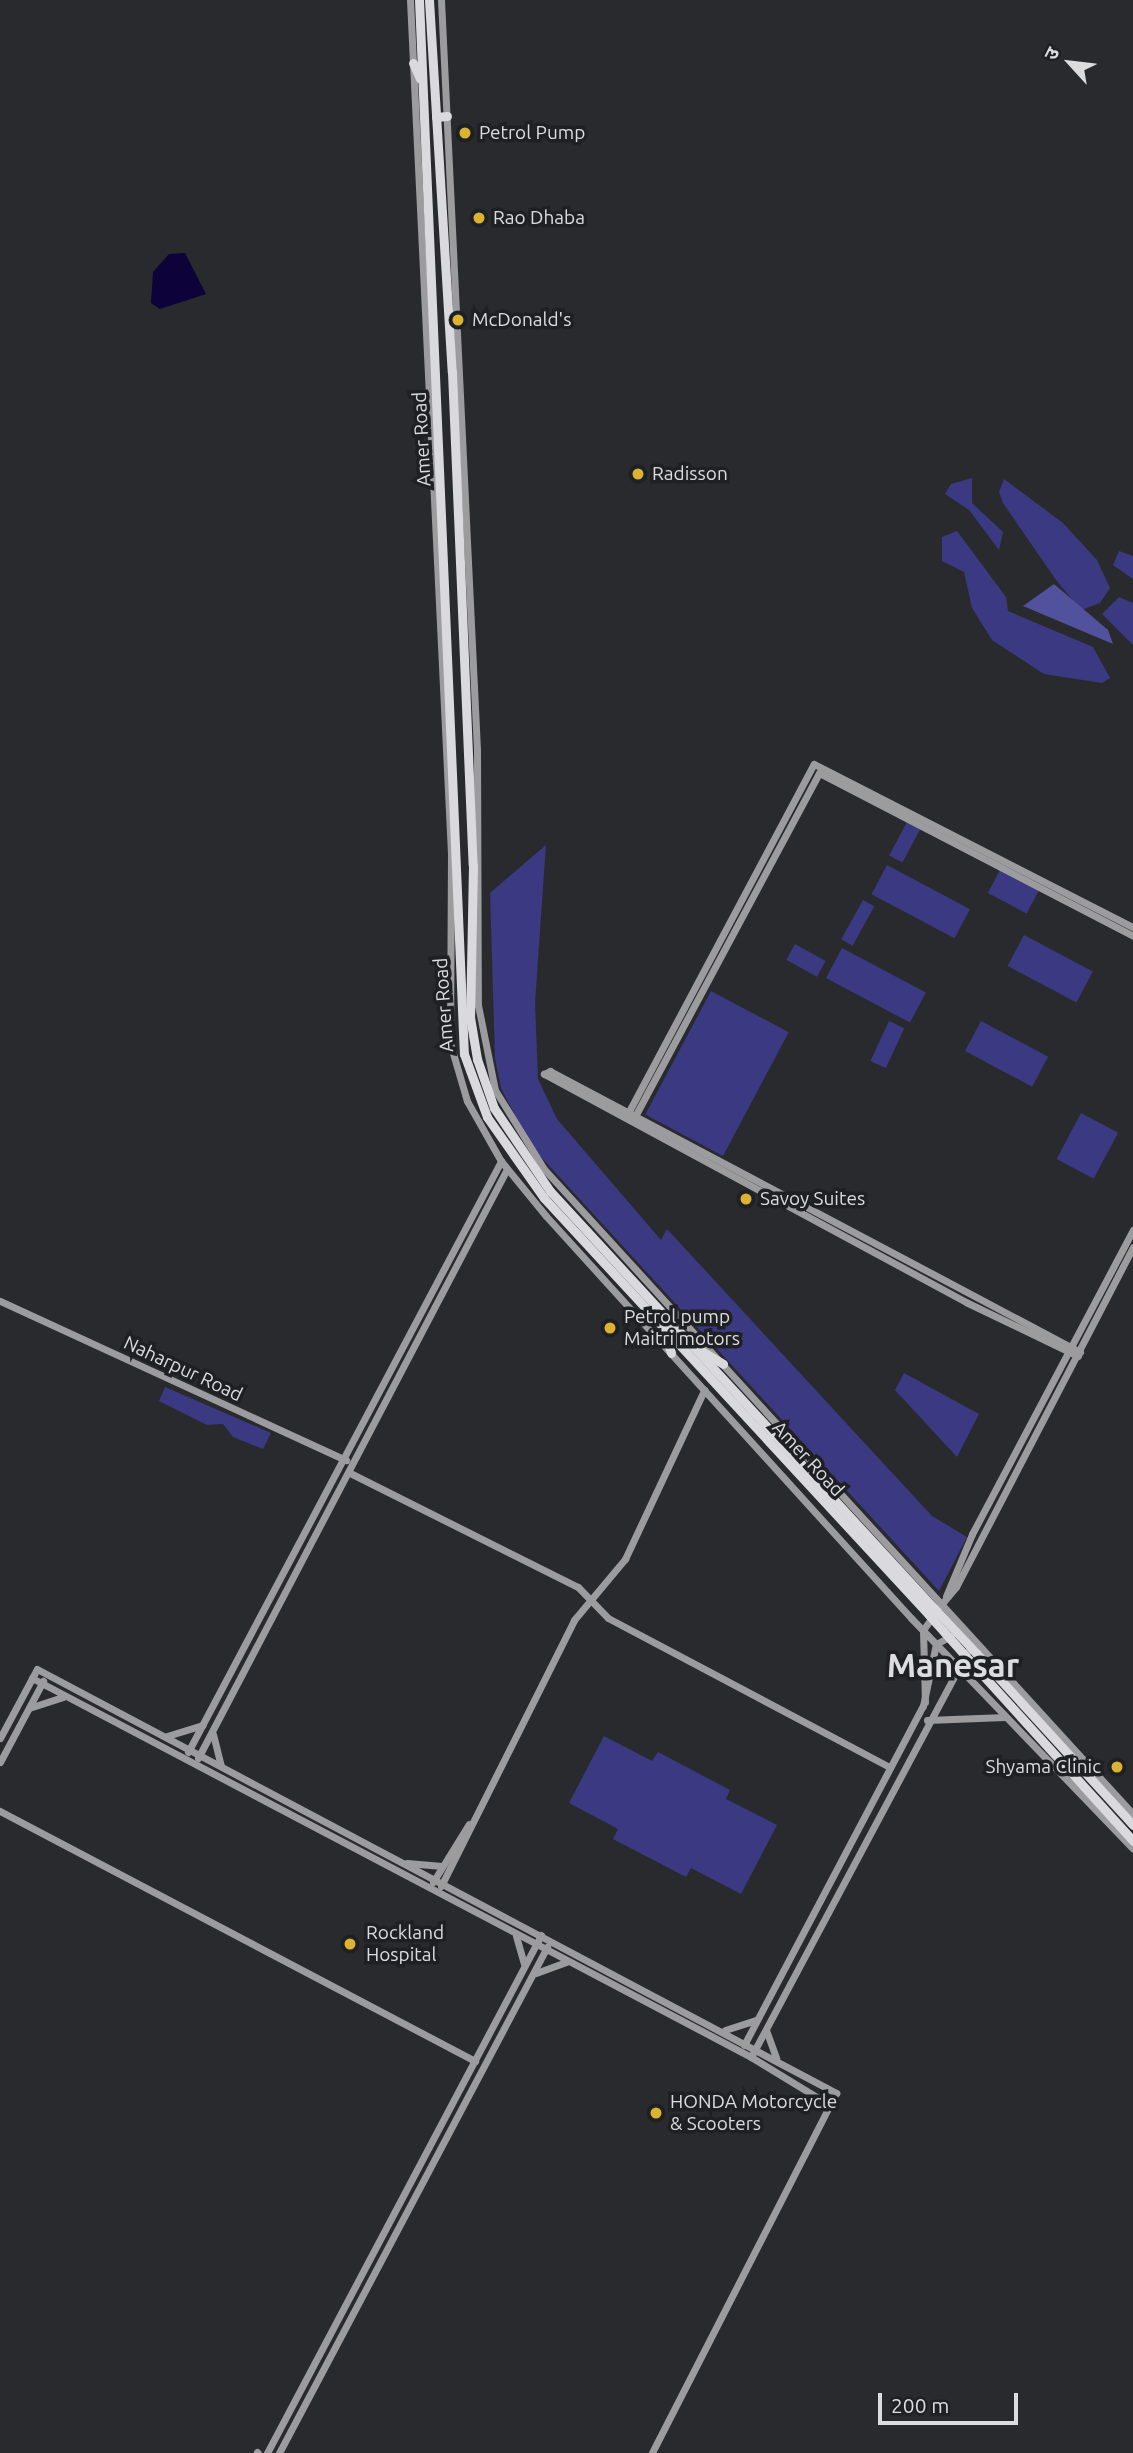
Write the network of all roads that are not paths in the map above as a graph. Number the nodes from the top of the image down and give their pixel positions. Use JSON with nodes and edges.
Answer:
{"nodes":[{"id":1,"x":410,"y":0,"type":"edge"},
{"id":2,"x":419,"y":0,"type":"edge"},
{"id":3,"x":429,"y":0,"type":"edge"},
{"id":4,"x":441,"y":0,"type":"edge"},
{"id":5,"x":413,"y":63,"type":"junction"},
{"id":6,"x":422,"y":84,"type":"junction"},
{"id":7,"x":447,"y":116,"type":"junction"},
{"id":8,"x":436,"y":117,"type":"junction"},
{"id":9,"x":446,"y":208,"type":"junction"},
{"id":10,"x":438,"y":499,"type":"junction"},
{"id":11,"x":476,"y":906,"type":"junction"},
{"id":12,"x":1133,"y":927,"type":"edge"},
{"id":13,"x":453,"y":931,"type":"junction"},
{"id":14,"x":1133,"y":936,"type":"edge"},
{"id":15,"x":629,"y":1118,"type":"junction"},
{"id":16,"x":501,"y":1161,"type":"junction"},
{"id":17,"x":507,"y":1169,"type":"junction"},
{"id":18,"x":1133,"y":1230,"type":"edge"},
{"id":19,"x":1133,"y":1247,"type":"edge"},
{"id":20,"x":0,"y":1301,"type":"edge"},
{"id":21,"x":664,"y":1328,"type":"junction"},
{"id":22,"x":690,"y":1344,"type":"junction"},
{"id":23,"x":1069,"y":1350,"type":"junction"},
{"id":24,"x":671,"y":1353,"type":"junction"},
{"id":25,"x":1079,"y":1354,"type":"junction"},
{"id":26,"x":723,"y":1364,"type":"junction"},
{"id":27,"x":704,"y":1390,"type":"junction"},
{"id":28,"x":342,"y":1459,"type":"junction"},
{"id":29,"x":354,"y":1464,"type":"junction"},
{"id":30,"x":350,"y":1473,"type":"junction"},
{"id":31,"x":946,"y":1596,"type":"junction"},
{"id":32,"x":587,"y":1601,"type":"junction"},
{"id":33,"x":934,"y":1609,"type":"junction"},
{"id":34,"x":963,"y":1628,"type":"junction"},
{"id":35,"x":923,"y":1630,"type":"junction"},
{"id":36,"x":974,"y":1639,"type":"junction"},
{"id":37,"x":936,"y":1644,"type":"junction"},
{"id":38,"x":973,"y":1657,"type":"junction"},
{"id":39,"x":957,"y":1667,"type":"junction"},
{"id":40,"x":47,"y":1674,"type":"junction"},
{"id":41,"x":32,"y":1678,"type":"junction"},
{"id":42,"x":41,"y":1684,"type":"junction"},
{"id":43,"x":68,"y":1697,"type":"junction"},
{"id":44,"x":925,"y":1702,"type":"junction"},
{"id":45,"x":29,"y":1708,"type":"junction"},
{"id":46,"x":1006,"y":1717,"type":"junction"},
{"id":47,"x":927,"y":1720,"type":"junction"},
{"id":48,"x":202,"y":1724,"type":"junction"},
{"id":49,"x":214,"y":1730,"type":"junction"},
{"id":50,"x":163,"y":1735,"type":"junction"},
{"id":51,"x":0,"y":1738,"type":"edge"},
{"id":52,"x":190,"y":1750,"type":"junction"},
{"id":53,"x":200,"y":1755,"type":"junction"},
{"id":54,"x":184,"y":1759,"type":"junction"},
{"id":55,"x":0,"y":1762,"type":"edge"},
{"id":56,"x":195,"y":1765,"type":"junction"},
{"id":57,"x":223,"y":1767,"type":"junction"},
{"id":58,"x":890,"y":1767,"type":"junction"},
{"id":59,"x":1112,"y":1791,"type":"junction"},
{"id":60,"x":0,"y":1811,"type":"edge"},
{"id":61,"x":1121,"y":1812,"type":"junction"},
{"id":62,"x":1133,"y":1814,"type":"edge"},
{"id":63,"x":469,"y":1823,"type":"junction"},
{"id":64,"x":1133,"y":1825,"type":"edge"},
{"id":65,"x":1114,"y":1828,"type":"junction"},
{"id":66,"x":1125,"y":1833,"type":"junction"},
{"id":67,"x":1133,"y":1841,"type":"edge"},
{"id":68,"x":1133,"y":1849,"type":"edge"},
{"id":69,"x":402,"y":1862,"type":"junction"},
{"id":70,"x":442,"y":1866,"type":"junction"},
{"id":71,"x":438,"y":1881,"type":"junction"},
{"id":72,"x":434,"y":1891,"type":"junction"},
{"id":73,"x":511,"y":1932,"type":"junction"},
{"id":74,"x":541,"y":1935,"type":"junction"},
{"id":75,"x":551,"y":1940,"type":"junction"},
{"id":76,"x":536,"y":1945,"type":"junction"},
{"id":77,"x":546,"y":1950,"type":"junction"},
{"id":78,"x":570,"y":1963,"type":"junction"},
{"id":79,"x":524,"y":1968,"type":"junction"},
{"id":80,"x":533,"y":1975,"type":"junction"},
{"id":81,"x":778,"y":1981,"type":"junction"},
{"id":82,"x":788,"y":1986,"type":"junction"},
{"id":83,"x":758,"y":2018,"type":"junction"},
{"id":84,"x":767,"y":2026,"type":"junction"},
{"id":85,"x":720,"y":2029,"type":"junction"},
{"id":86,"x":745,"y":2042,"type":"junction"},
{"id":87,"x":756,"y":2048,"type":"junction"},
{"id":88,"x":740,"y":2052,"type":"junction"},
{"id":89,"x":751,"y":2057,"type":"junction"},
{"id":90,"x":776,"y":2058,"type":"junction"},
{"id":91,"x":475,"y":2061,"type":"junction"},
{"id":92,"x":833,"y":2107,"type":"junction"},
{"id":93,"x":267,"y":2453,"type":"edge"},
{"id":94,"x":279,"y":2453,"type":"edge"},
{"id":95,"x":652,"y":2453,"type":"edge"}],
"edges":[{"from":1,"to":5,"type":"street"},
{"from":2,"to":6,"type":"highway","name":"Amer Road"},
{"from":3,"to":8,"type":"highway","name":"Amer Road"},
{"from":4,"to":7,"type":"street"},
{"from":5,"to":6,"type":"highway"},
{"from":5,"to":10,"type":"street"},
{"from":6,"to":10,"type":"highway","name":"Amer Road"},
{"from":7,"to":8,"type":"highway"},
{"from":7,"to":9,"type":"street"},
{"from":8,"to":9,"type":"highway","name":"Amer Road"},
{"from":9,"to":11,"type":"highway","name":"Amer Road"},
{"from":10,"to":13,"type":"highway","name":"Amer Road"},
{"from":11,"to":22,"type":"highway","name":"Amer Road"},
{"from":11,"to":26,"type":"street"},
{"from":12,"to":15,"type":"street"},
{"from":13,"to":16,"type":"street"},
{"from":13,"to":21,"type":"highway","name":"Amer Road"},
{"from":14,"to":15,"type":"street"},
{"from":15,"to":15,"type":"street"},
{"from":15,"to":23,"type":"street"},
{"from":16,"to":17,"type":"street"},
{"from":16,"to":28,"type":"street"},
{"from":17,"to":24,"type":"street"},
{"from":17,"to":29,"type":"street"},
{"from":18,"to":23,"type":"street"},
{"from":19,"to":25,"type":"street"},
{"from":20,"to":28,"type":"street","name":"Naharpur Road"},
{"from":21,"to":24,"type":"highway"},
{"from":21,"to":33,"type":"highway","name":"Amer Road"},
{"from":22,"to":26,"type":"highway"},
{"from":22,"to":33,"type":"highway","name":"Amer Road"},
{"from":23,"to":25,"type":"street"},
{"from":23,"to":31,"type":"street"},
{"from":24,"to":27,"type":"street"},
{"from":25,"to":31,"type":"street"},
{"from":26,"to":33,"type":"street"},
{"from":27,"to":32,"type":"street"},
{"from":27,"to":35,"type":"street"},
{"from":28,"to":29,"type":"street","name":"Naharpur Road"},
{"from":28,"to":48,"type":"street"},
{"from":29,"to":30,"type":"street"},
{"from":30,"to":32,"type":"street"},
{"from":30,"to":49,"type":"street"},
{"from":31,"to":33,"type":"street"},
{"from":32,"to":58,"type":"street"},
{"from":32,"to":63,"type":"street"},
{"from":33,"to":34,"type":"street"},
{"from":33,"to":35,"type":"street"},
{"from":33,"to":38,"type":"highway","name":"Amer Road","bridge":true},
{"from":34,"to":36,"type":"street"},
{"from":34,"to":37,"type":"street"},
{"from":35,"to":37,"type":"street"},
{"from":35,"to":44,"type":"street"},
{"from":36,"to":39,"type":"street"},
{"from":36,"to":59,"type":"street"},
{"from":37,"to":39,"type":"street"},
{"from":37,"to":44,"type":"street"},
{"from":38,"to":61,"type":"highway","name":"Amer Road"},
{"from":38,"to":66,"type":"highway","name":"Amer Road"},
{"from":39,"to":46,"type":"street"},
{"from":39,"to":47,"type":"street"},
{"from":40,"to":41,"type":"street"},
{"from":40,"to":42,"type":"street"},
{"from":40,"to":50,"type":"street"},
{"from":41,"to":42,"type":"street"},
{"from":41,"to":51,"type":"street"},
{"from":42,"to":43,"type":"street"},
{"from":42,"to":45,"type":"street"},
{"from":43,"to":45,"type":"street"},
{"from":43,"to":54,"type":"street"},
{"from":44,"to":58,"type":"street"},
{"from":45,"to":55,"type":"street"},
{"from":46,"to":47,"type":"street"},
{"from":46,"to":65,"type":"street"},
{"from":47,"to":82,"type":"street"},
{"from":48,"to":50,"type":"street"},
{"from":48,"to":52,"type":"street"},
{"from":49,"to":53,"type":"street"},
{"from":49,"to":57,"type":"street"},
{"from":50,"to":52,"type":"street"},
{"from":52,"to":53,"type":"street"},
{"from":52,"to":54,"type":"street"},
{"from":53,"to":56,"type":"street"},
{"from":53,"to":57,"type":"street"},
{"from":54,"to":56,"type":"street"},
{"from":56,"to":72,"type":"street"},
{"from":57,"to":69,"type":"street"},
{"from":58,"to":81,"type":"street"},
{"from":59,"to":61,"type":"highway"},
{"from":59,"to":62,"type":"street"},
{"from":60,"to":91,"type":"street"},
{"from":61,"to":64,"type":"highway","name":"Amer Road"},
{"from":63,"to":70,"type":"street"},
{"from":63,"to":71,"type":"street"},
{"from":65,"to":66,"type":"highway"},
{"from":65,"to":68,"type":"street"},
{"from":66,"to":67,"type":"highway","name":"Amer Road"},
{"from":69,"to":70,"type":"street"},
{"from":69,"to":71,"type":"street"},
{"from":70,"to":71,"type":"street"},
{"from":71,"to":72,"type":"street"},
{"from":71,"to":74,"type":"street"},
{"from":72,"to":73,"type":"street"},
{"from":73,"to":76,"type":"street"},
{"from":73,"to":79,"type":"street"},
{"from":74,"to":75,"type":"street"},
{"from":74,"to":76,"type":"street"},
{"from":75,"to":77,"type":"street"},
{"from":75,"to":85,"type":"street"},
{"from":76,"to":77,"type":"street"},
{"from":76,"to":79,"type":"street"},
{"from":77,"to":78,"type":"street"},
{"from":77,"to":80,"type":"street"},
{"from":78,"to":80,"type":"street"},
{"from":78,"to":88,"type":"street"},
{"from":79,"to":91,"type":"street"},
{"from":80,"to":94,"type":"street"},
{"from":81,"to":82,"type":"street"},
{"from":81,"to":83,"type":"street"},
{"from":82,"to":84,"type":"street"},
{"from":83,"to":85,"type":"street"},
{"from":83,"to":86,"type":"street"},
{"from":84,"to":87,"type":"street"},
{"from":84,"to":90,"type":"street"},
{"from":85,"to":86,"type":"street"},
{"from":86,"to":87,"type":"street"},
{"from":86,"to":88,"type":"street"},
{"from":87,"to":89,"type":"street"},
{"from":87,"to":90,"type":"street"},
{"from":88,"to":89,"type":"street"},
{"from":89,"to":92,"type":"street"},
{"from":90,"to":92,"type":"street"},
{"from":91,"to":93,"type":"street"},
{"from":92,"to":95,"type":"street"}]}
